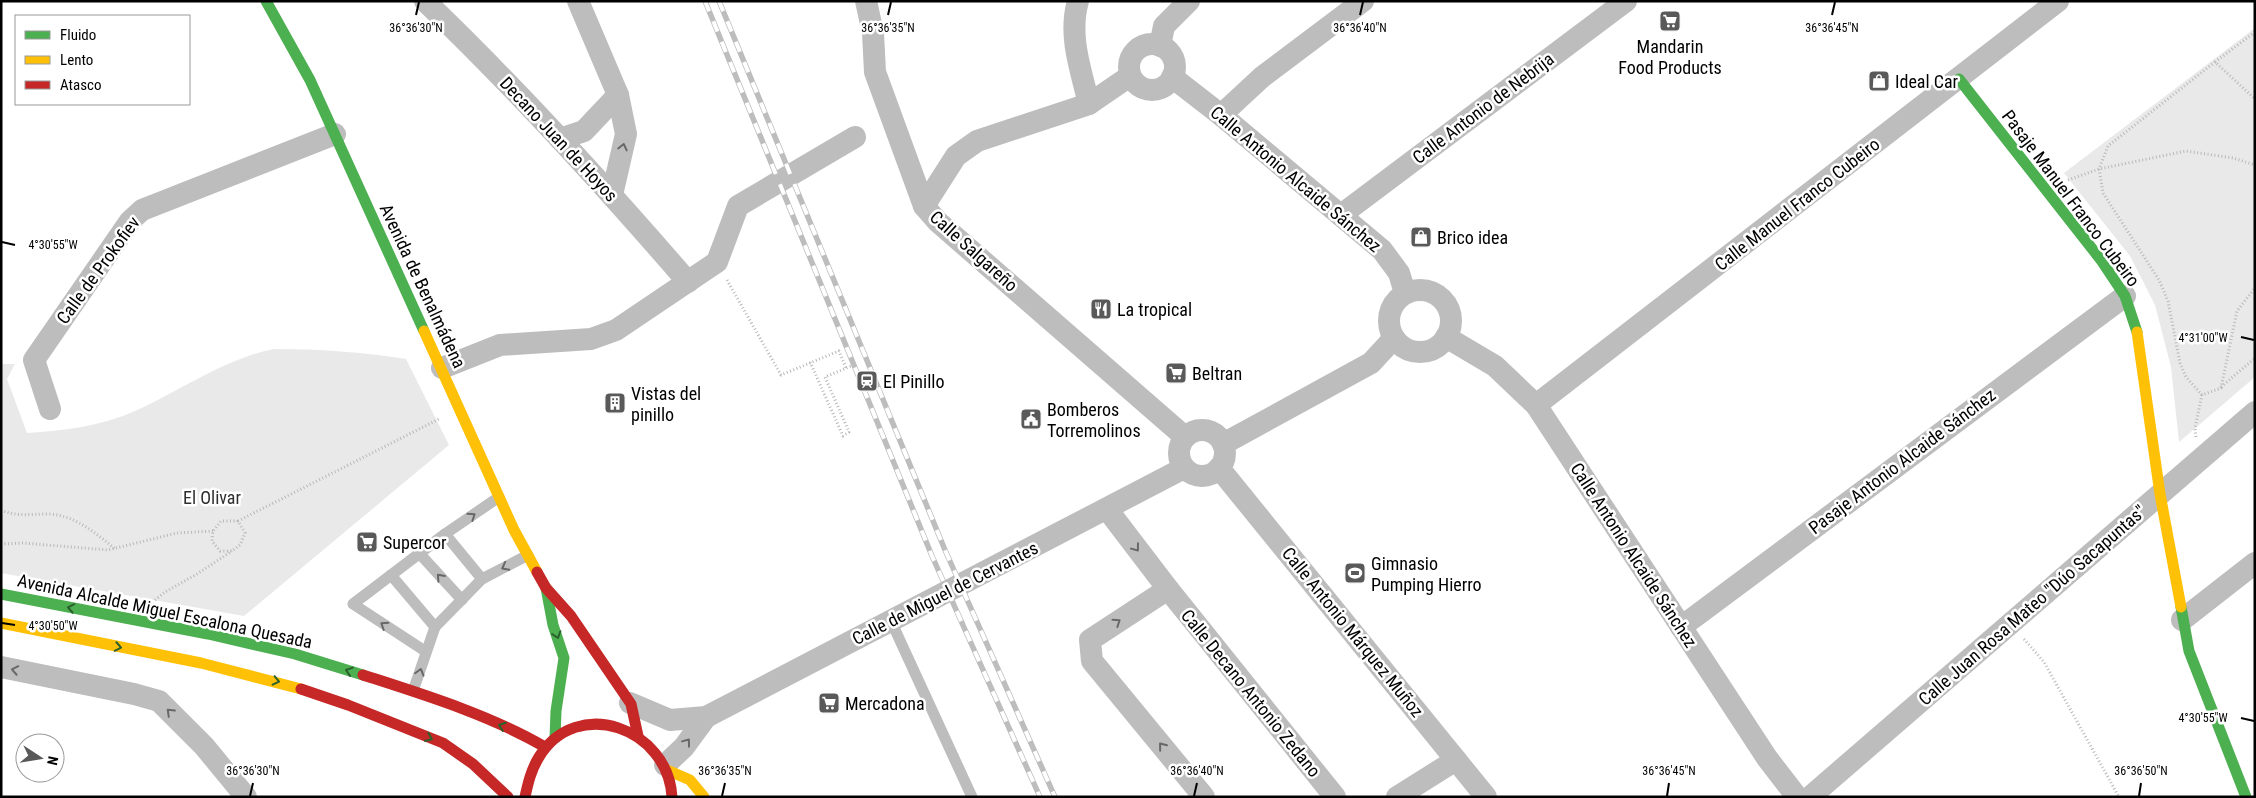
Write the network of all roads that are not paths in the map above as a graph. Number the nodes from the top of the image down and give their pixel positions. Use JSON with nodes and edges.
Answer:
{"nodes":[{"id":1,"x":266,"y":1,"type":"edge"},
{"id":2,"x":425,"y":1,"type":"edge"},
{"id":3,"x":578,"y":1,"type":"edge"},
{"id":4,"x":866,"y":1,"type":"edge"},
{"id":5,"x":1078,"y":1,"type":"edge"},
{"id":6,"x":1189,"y":1,"type":"edge"},
{"id":7,"x":1363,"y":1,"type":"edge"},
{"id":8,"x":1626,"y":1,"type":"edge"},
{"id":9,"x":2058,"y":1,"type":"edge"},
{"id":10,"x":1160,"y":46,"type":"junction"},
{"id":11,"x":1130,"y":76,"type":"junction"},
{"id":12,"x":1172,"y":77,"type":"junction"},
{"id":13,"x":1959,"y":79,"type":"junction"},
{"id":14,"x":618,"y":95,"type":"junction"},
{"id":15,"x":1090,"y":104,"type":"junction"},
{"id":16,"x":1221,"y":114,"type":"junction"},
{"id":17,"x":335,"y":134,"type":"junction"},
{"id":18,"x":855,"y":137,"type":"dead end"},
{"id":19,"x":560,"y":139,"type":"junction"},
{"id":20,"x":612,"y":194,"type":"junction"},
{"id":21,"x":924,"y":206,"type":"junction"},
{"id":22,"x":1341,"y":215,"type":"junction"},
{"id":23,"x":688,"y":282,"type":"junction"},
{"id":24,"x":1405,"y":293,"type":"junction"},
{"id":25,"x":2125,"y":296,"type":"junction"},
{"id":26,"x":1446,"y":337,"type":"junction"},
{"id":27,"x":1394,"y":338,"type":"junction"},
{"id":28,"x":442,"y":368,"type":"junction"},
{"id":29,"x":1536,"y":405,"type":"junction"},
{"id":30,"x":50,"y":409,"type":"dead end"},
{"id":31,"x":2255,"y":412,"type":"edge"},
{"id":32,"x":1185,"y":438,"type":"junction"},
{"id":33,"x":1223,"y":444,"type":"junction"},
{"id":34,"x":1184,"y":468,"type":"junction"},
{"id":35,"x":1219,"y":468,"type":"junction"},
{"id":36,"x":2160,"y":494,"type":"junction"},
{"id":37,"x":499,"y":497,"type":"junction"},
{"id":38,"x":1107,"y":509,"type":"junction"},
{"id":39,"x":445,"y":534,"type":"junction"},
{"id":40,"x":419,"y":553,"type":"junction"},
{"id":41,"x":528,"y":555,"type":"junction"},
{"id":42,"x":2255,"y":563,"type":"edge"},
{"id":43,"x":391,"y":575,"type":"junction"},
{"id":44,"x":482,"y":579,"type":"junction"},
{"id":45,"x":546,"y":588,"type":"junction"},
{"id":46,"x":1168,"y":589,"type":"junction"},
{"id":47,"x":1,"y":594,"type":"edge"},
{"id":48,"x":462,"y":600,"type":"junction"},
{"id":49,"x":2182,"y":620,"type":"junction"},
{"id":50,"x":890,"y":621,"type":"junction"},
{"id":51,"x":1,"y":623,"type":"edge"},
{"id":52,"x":435,"y":627,"type":"junction"},
{"id":53,"x":1681,"y":627,"type":"junction"},
{"id":54,"x":425,"y":651,"type":"junction"},
{"id":55,"x":1,"y":667,"type":"edge"},
{"id":56,"x":413,"y":692,"type":"junction"},
{"id":57,"x":630,"y":703,"type":"junction"},
{"id":58,"x":706,"y":717,"type":"junction"},
{"id":59,"x":670,"y":720,"type":"junction"},
{"id":60,"x":555,"y":738,"type":"junction"},
{"id":61,"x":641,"y":738,"type":"junction"},
{"id":62,"x":545,"y":746,"type":"junction"},
{"id":63,"x":1456,"y":760,"type":"junction"},
{"id":64,"x":666,"y":767,"type":"junction"},
{"id":65,"x":246,"y":797,"type":"edge"},
{"id":66,"x":508,"y":797,"type":"edge"},
{"id":67,"x":525,"y":797,"type":"edge"},
{"id":68,"x":672,"y":797,"type":"edge"},
{"id":69,"x":704,"y":797,"type":"edge"},
{"id":70,"x":972,"y":797,"type":"edge"},
{"id":71,"x":1204,"y":797,"type":"edge"},
{"id":72,"x":1335,"y":797,"type":"edge"},
{"id":73,"x":1397,"y":797,"type":"edge"},
{"id":74,"x":1486,"y":797,"type":"edge"},
{"id":75,"x":1796,"y":797,"type":"edge"},
{"id":76,"x":1810,"y":797,"type":"edge"},
{"id":77,"x":2246,"y":797,"type":"edge"}],
"edges":[{"from":1,"to":17,"type":"main road","name":"Avenida de Benalmádena"},
{"from":2,"to":19,"type":"street","name":"Decano Juan de Hoyos"},
{"from":3,"to":14,"type":"street"},
{"from":4,"to":21,"type":"street","name":"Calle Salgareño"},
{"from":5,"to":15,"type":"street"},
{"from":6,"to":10,"type":"street"},
{"from":7,"to":16,"type":"street"},
{"from":8,"to":22,"type":"street","name":"Calle Antonio de Nebrija"},
{"from":9,"to":13,"type":"street","name":"Calle Manuel Franco Cubeiro"},
{"from":10,"to":11,"type":"street"},
{"from":10,"to":12,"type":"street"},
{"from":11,"to":12,"type":"street"},
{"from":11,"to":15,"type":"street"},
{"from":12,"to":16,"type":"street","name":"Calle Antonio Alcaide Sánchez"},
{"from":13,"to":25,"type":"main road","name":"Pasaje Manuel Franco Cubeiro"},
{"from":13,"to":29,"type":"street","name":"Calle Manuel Franco Cubeiro"},
{"from":14,"to":19,"type":"street"},
{"from":20,"to":14,"type":"street","one_way":true},
{"from":15,"to":21,"type":"street"},
{"from":16,"to":22,"type":"street","name":"Calle Antonio Alcaide Sánchez"},
{"from":17,"to":28,"type":"main road","name":"Avenida de Benalmádena"},
{"from":17,"to":30,"type":"street","name":"Calle de Prokofiev"},
{"from":18,"to":23,"type":"street"},
{"from":19,"to":20,"type":"street","name":"Decano Juan de Hoyos"},
{"from":20,"to":23,"type":"street","name":"Decano Juan de Hoyos"},
{"from":21,"to":32,"type":"street","name":"Calle Salgareño"},
{"from":22,"to":24,"type":"street","name":"Calle Antonio Alcaide Sánchez"},
{"from":23,"to":28,"type":"street"},
{"from":24,"to":26,"type":"street"},
{"from":24,"to":27,"type":"street"},
{"from":25,"to":36,"type":"main road","name":"Pasaje Manuel Franco Cubeiro"},
{"from":25,"to":53,"type":"street","name":"Pasaje Antonio Alcaide Sánchez"},
{"from":26,"to":27,"type":"street"},
{"from":26,"to":29,"type":"street","name":"Calle Antonio Alcaide Sánchez"},
{"from":27,"to":33,"type":"street"},
{"from":28,"to":37,"type":"main road","name":"Avenida de Benalmádena"},
{"from":29,"to":53,"type":"street","name":"Calle Antonio Alcaide Sánchez"},
{"from":31,"to":36,"type":"street","name":"Calle Juan Rosa Mateo \"Dúo Sacapuntas\""},
{"from":32,"to":33,"type":"street"},
{"from":32,"to":34,"type":"street"},
{"from":33,"to":35,"type":"street"},
{"from":34,"to":35,"type":"street"},
{"from":34,"to":38,"type":"street","name":"Calle de Miguel de Cervantes"},
{"from":35,"to":63,"type":"street","name":"Calle Antonio Márquez Muñoz"},
{"from":36,"to":49,"type":"main road","name":"Pasaje Manuel Franco Cubeiro"},
{"from":36,"to":76,"type":"street","name":"Calle Juan Rosa Mateo \"Dúo Sacapuntas\""},
{"from":39,"to":37,"type":"lane","one_way":true},
{"from":37,"to":41,"type":"main road","name":"Avenida de Benalmádena"},
{"from":38,"to":46,"type":"street","name":"Calle Decano Antonio Zedano","one_way":true},
{"from":38,"to":50,"type":"street","name":"Calle de Miguel de Cervantes"},
{"from":39,"to":40,"type":"lane"},
{"from":39,"to":44,"type":"lane"},
{"from":40,"to":43,"type":"lane"},
{"from":48,"to":40,"type":"lane","one_way":true},
{"from":41,"to":44,"type":"lane","one_way":true},
{"from":41,"to":45,"type":"main road","name":"Avenida de Benalmádena"},
{"from":42,"to":49,"type":"street"},
{"from":43,"to":52,"type":"lane"},
{"from":54,"to":43,"type":"lane","one_way":true},
{"from":44,"to":48,"type":"lane"},
{"from":45,"to":57,"type":"main road","name":"Avenida de Benalmádena"},
{"from":45,"to":60,"type":"main road","name":"Avenida de Benalmádena","one_way":true},
{"from":71,"to":46,"type":"street","one_way":true},
{"from":46,"to":72,"type":"street","name":"Calle Decano Antonio Zedano"},
{"from":56,"to":47,"type":"main road","name":"Avenida Alcalde Miguel Escalona Quesada","one_way":true},
{"from":48,"to":52,"type":"lane"},
{"from":49,"to":77,"type":"main road","name":"Pasaje Manuel Franco Cubeiro"},
{"from":50,"to":58,"type":"street","name":"Calle de Miguel de Cervantes"},
{"from":50,"to":70,"type":"lane"},
{"from":51,"to":66,"type":"main road","one_way":true},
{"from":52,"to":54,"type":"lane"},
{"from":53,"to":75,"type":"street","name":"Calle Antonio Alcaide Sánchez"},
{"from":56,"to":54,"type":"lane","one_way":true},
{"from":65,"to":55,"type":"street","one_way":true},
{"from":62,"to":56,"type":"main road","name":"Avenida Alcalde Miguel Escalona Quesada","one_way":true},
{"from":57,"to":59,"type":"street"},
{"from":57,"to":61,"type":"main road","name":"Avenida de Benalmádena"},
{"from":58,"to":59,"type":"street"},
{"from":64,"to":58,"type":"street","one_way":true},
{"from":59,"to":61,"type":"street"},
{"from":60,"to":61,"type":"main road"},
{"from":60,"to":62,"type":"main road"},
{"from":61,"to":64,"type":"main road"},
{"from":62,"to":67,"type":"main road"},
{"from":63,"to":73,"type":"street"},
{"from":63,"to":74,"type":"street","name":"Calle Antonio Márquez Muñoz"},
{"from":64,"to":68,"type":"main road"},
{"from":64,"to":69,"type":"main road"}]}
